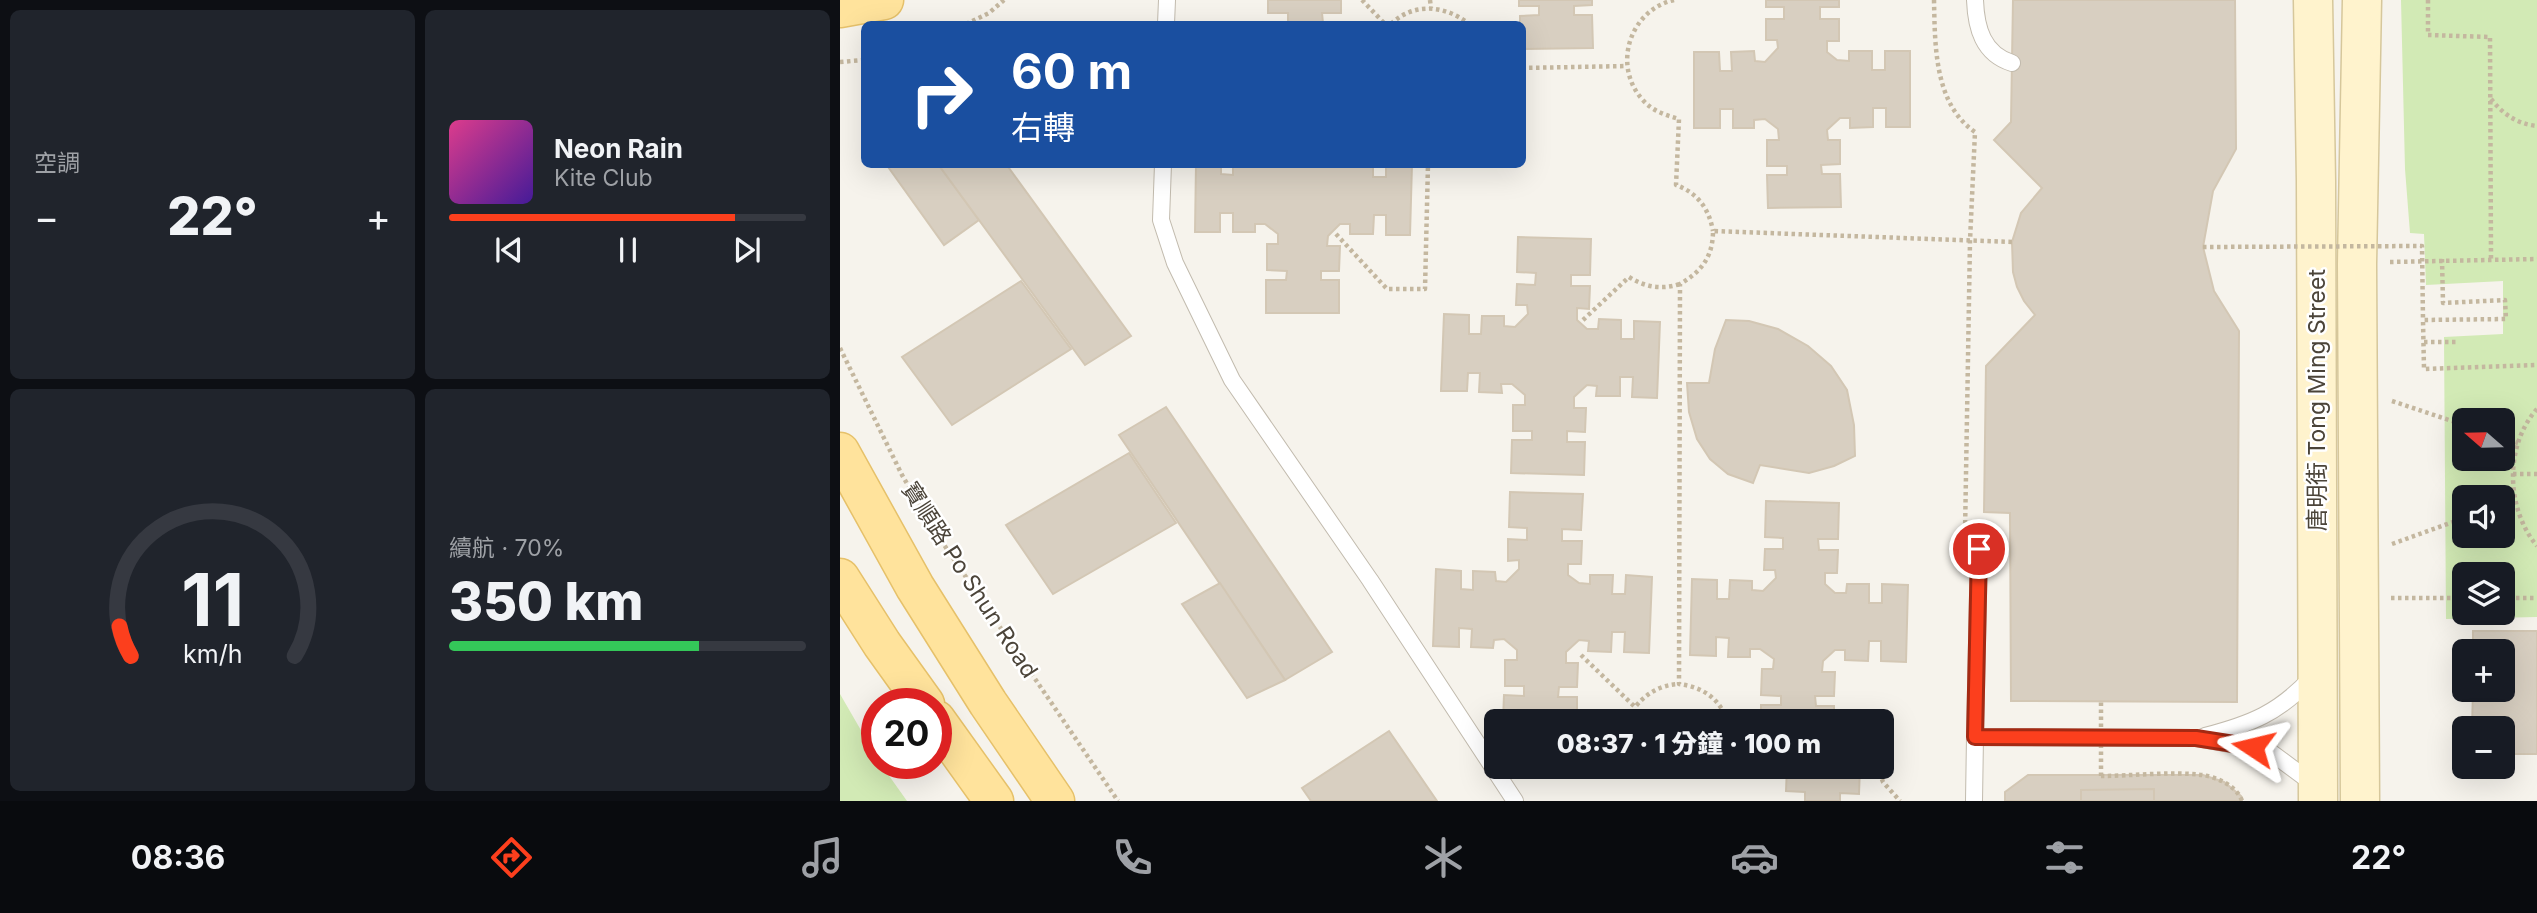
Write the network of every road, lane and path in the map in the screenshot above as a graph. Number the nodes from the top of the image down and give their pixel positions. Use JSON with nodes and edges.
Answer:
{"nodes":[{"id":1,"x":884,"y":0,"type":"edge"},
{"id":2,"x":1004,"y":0,"type":"edge"},
{"id":3,"x":1167,"y":0,"type":"edge"},
{"id":4,"x":1363,"y":0,"type":"edge"},
{"id":5,"x":1430,"y":0,"type":"edge"},
{"id":6,"x":1674,"y":0,"type":"edge"},
{"id":7,"x":1934,"y":0,"type":"edge"},
{"id":8,"x":1975,"y":0,"type":"edge"},
{"id":9,"x":2313,"y":0,"type":"edge"},
{"id":10,"x":2362,"y":0,"type":"edge"},
{"id":11,"x":2428,"y":0,"type":"edge"},
{"id":12,"x":840,"y":8,"type":"edge"},
{"id":13,"x":1431,"y":8,"type":"junction"},
{"id":14,"x":972,"y":21,"type":"edge"},
{"id":15,"x":1166,"y":21,"type":"edge"},
{"id":16,"x":1382,"y":21,"type":"edge"},
{"id":17,"x":1395,"y":21,"type":"edge"},
{"id":18,"x":1465,"y":21,"type":"edge"},
{"id":19,"x":861,"y":60,"type":"edge"},
{"id":20,"x":840,"y":62,"type":"edge"},
{"id":21,"x":2012,"y":63,"type":"dead end"},
{"id":22,"x":1627,"y":66,"type":"junction"},
{"id":23,"x":1526,"y":68,"type":"edge"},
{"id":24,"x":2490,"y":98,"type":"junction"},
{"id":25,"x":2537,"y":126,"type":"edge"},
{"id":26,"x":1163,"y":168,"type":"edge"},
{"id":27,"x":1428,"y":168,"type":"edge"},
{"id":28,"x":1713,"y":231,"type":"junction"},
{"id":29,"x":1336,"y":234,"type":"dead end"},
{"id":30,"x":1970,"y":241,"type":"junction"},
{"id":31,"x":2012,"y":242,"type":"dead end"},
{"id":32,"x":2203,"y":247,"type":"dead end"},
{"id":33,"x":2442,"y":259,"type":"junction"},
{"id":34,"x":2491,"y":259,"type":"junction"},
{"id":35,"x":2537,"y":259,"type":"edge"},
{"id":36,"x":2389,"y":262,"type":"dead end"},
{"id":37,"x":1680,"y":284,"type":"junction"},
{"id":38,"x":1583,"y":320,"type":"dead end"},
{"id":39,"x":2423,"y":320,"type":"junction"},
{"id":40,"x":2424,"y":342,"type":"junction"},
{"id":41,"x":2456,"y":342,"type":"dead end"},
{"id":42,"x":840,"y":348,"type":"edge"},
{"id":43,"x":2537,"y":365,"type":"edge"},
{"id":44,"x":2389,"y":401,"type":"dead end"},
{"id":45,"x":2537,"y":409,"type":"edge"},
{"id":46,"x":2452,"y":421,"type":"edge"},
{"id":47,"x":2515,"y":442,"type":"edge"},
{"id":48,"x":2518,"y":443,"type":"junction"},
{"id":49,"x":840,"y":452,"type":"edge"},
{"id":50,"x":2513,"y":474,"type":"junction"},
{"id":51,"x":2537,"y":474,"type":"edge"},
{"id":52,"x":2514,"y":485,"type":"edge"},
{"id":53,"x":2515,"y":500,"type":"edge"},
{"id":54,"x":2452,"y":522,"type":"edge"},
{"id":55,"x":2390,"y":545,"type":"dead end"},
{"id":56,"x":2537,"y":546,"type":"edge"},
{"id":57,"x":1979,"y":549,"type":"joint"},
{"id":58,"x":840,"y":578,"type":"edge"},
{"id":59,"x":2390,"y":598,"type":"dead end"},
{"id":60,"x":2452,"y":598,"type":"edge"},
{"id":61,"x":2515,"y":598,"type":"edge"},
{"id":62,"x":2537,"y":598,"type":"edge"},
{"id":63,"x":1581,"y":655,"type":"dead end"},
{"id":64,"x":2319,"y":670,"type":"junction"},
{"id":65,"x":1679,"y":684,"type":"junction"},
{"id":66,"x":914,"y":688,"type":"edge"},
{"id":67,"x":2101,"y":701,"type":"dead end"},
{"id":68,"x":1721,"y":709,"type":"edge"},
{"id":69,"x":1975,"y":737,"type":"junction"},
{"id":70,"x":2196,"y":738,"type":"junction"},
{"id":71,"x":952,"y":742,"type":"edge"},
{"id":72,"x":1882,"y":779,"type":"edge"},
{"id":73,"x":2318,"y":794,"type":"edge"},
{"id":74,"x":994,"y":801,"type":"edge"},
{"id":75,"x":1055,"y":801,"type":"edge"},
{"id":76,"x":1118,"y":801,"type":"edge"},
{"id":77,"x":1515,"y":801,"type":"edge"},
{"id":78,"x":1900,"y":801,"type":"edge"},
{"id":79,"x":1974,"y":801,"type":"edge"},
{"id":80,"x":2242,"y":801,"type":"edge"},
{"id":81,"x":2360,"y":801,"type":"edge"}],
"edges":[{"from":1,"to":12,"type":"main road"},
{"from":2,"to":14,"type":"path"},
{"from":3,"to":15,"type":"lane"},
{"from":4,"to":16,"type":"path"},
{"from":5,"to":13,"type":"path"},
{"from":6,"to":22,"type":"path"},
{"from":7,"to":30,"type":"path"},
{"from":8,"to":21,"type":"lane"},
{"from":9,"to":64,"type":"main road","name":"唐明街 Tong Ming Street"},
{"from":10,"to":81,"type":"main road","name":"唐明街 Tong Ming Street"},
{"from":11,"to":24,"type":"path"},
{"from":13,"to":17,"type":"path"},
{"from":13,"to":18,"type":"path"},
{"from":19,"to":20,"type":"path"},
{"from":22,"to":23,"type":"path"},
{"from":22,"to":28,"type":"path"},
{"from":24,"to":25,"type":"path"},
{"from":24,"to":34,"type":"path"},
{"from":26,"to":77,"type":"lane"},
{"from":27,"to":29,"type":"path"},
{"from":28,"to":30,"type":"path"},
{"from":28,"to":37,"type":"path"},
{"from":30,"to":31,"type":"path"},
{"from":30,"to":57,"type":"path"},
{"from":32,"to":39,"type":"path","bridge":true},
{"from":33,"to":34,"type":"path"},
{"from":33,"to":36,"type":"path"},
{"from":33,"to":39,"type":"path"},
{"from":34,"to":35,"type":"path"},
{"from":37,"to":38,"type":"path"},
{"from":37,"to":65,"type":"path"},
{"from":39,"to":40,"type":"path"},
{"from":40,"to":41,"type":"path"},
{"from":40,"to":43,"type":"path"},
{"from":42,"to":76,"type":"path","name":"寶順路 Po Shun Road"},
{"from":44,"to":46,"type":"path"},
{"from":45,"to":48,"type":"path"},
{"from":47,"to":48,"type":"path"},
{"from":48,"to":50,"type":"path"},
{"from":49,"to":75,"type":"main road","name":"寶順路 Po Shun Road"},
{"from":50,"to":51,"type":"path"},
{"from":50,"to":52,"type":"path"},
{"from":53,"to":56,"type":"path"},
{"from":54,"to":55,"type":"path"},
{"from":57,"to":69,"type":"lane"},
{"from":58,"to":66,"type":"main road"},
{"from":59,"to":60,"type":"path"},
{"from":61,"to":62,"type":"path"},
{"from":63,"to":65,"type":"path"},
{"from":64,"to":70,"type":"lane"},
{"from":64,"to":73,"type":"main road","name":"唐明街 Tong Ming Street"},
{"from":65,"to":68,"type":"path"},
{"from":67,"to":80,"type":"path","bridge":true},
{"from":69,"to":70,"type":"lane"},
{"from":69,"to":79,"type":"lane"},
{"from":70,"to":73,"type":"lane"},
{"from":71,"to":74,"type":"main road"},
{"from":72,"to":78,"type":"path"}]}
